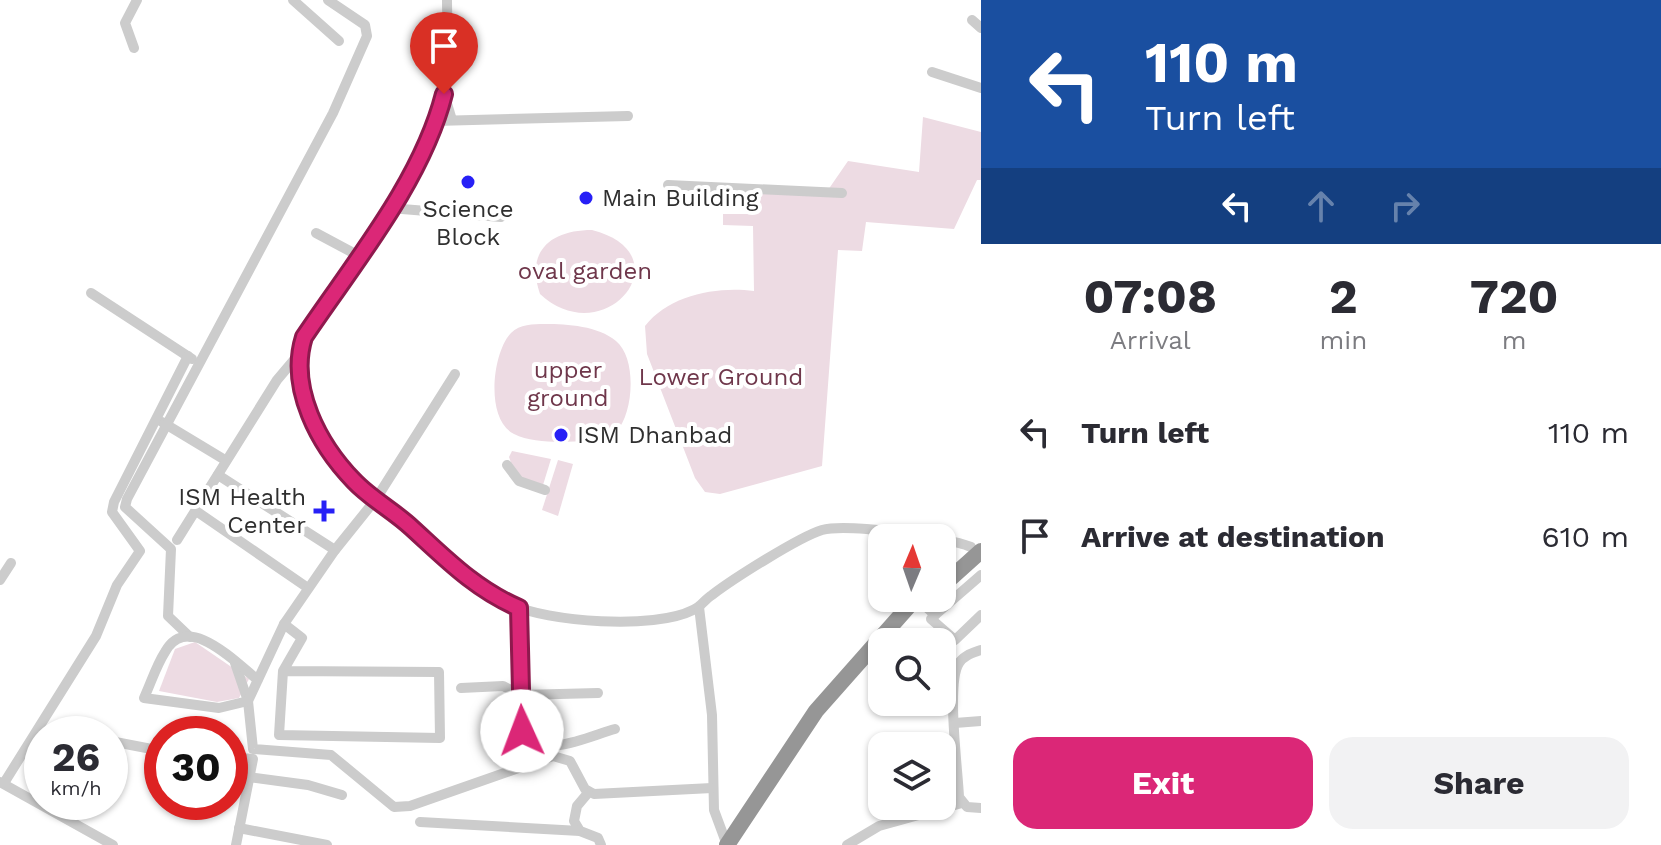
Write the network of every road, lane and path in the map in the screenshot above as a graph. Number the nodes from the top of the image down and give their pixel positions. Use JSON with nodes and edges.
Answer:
{"nodes":[{"id":1,"x":137,"y":0,"type":"edge"},
{"id":2,"x":293,"y":0,"type":"edge"},
{"id":3,"x":328,"y":0,"type":"edge"},
{"id":4,"x":447,"y":0,"type":"edge"},
{"id":5,"x":339,"y":41,"type":"dead end"},
{"id":6,"x":134,"y":48,"type":"dead end"},
{"id":7,"x":932,"y":72,"type":"dead end"},
{"id":8,"x":981,"y":88,"type":"edge"},
{"id":9,"x":444,"y":94,"type":"junction"},
{"id":10,"x":628,"y":116,"type":"dead end"},
{"id":11,"x":452,"y":120,"type":"junction"},
{"id":12,"x":435,"y":121,"type":"junction"},
{"id":13,"x":668,"y":185,"type":"dead end"},
{"id":14,"x":842,"y":193,"type":"dead end"},
{"id":15,"x":402,"y":209,"type":"dead end"},
{"id":16,"x":501,"y":217,"type":"dead end"},
{"id":17,"x":316,"y":233,"type":"dead end"},
{"id":18,"x":359,"y":256,"type":"junction"},
{"id":19,"x":91,"y":293,"type":"dead end"},
{"id":20,"x":299,"y":354,"type":"junction"},
{"id":21,"x":193,"y":359,"type":"junction"},
{"id":22,"x":455,"y":374,"type":"dead end"},
{"id":23,"x":161,"y":421,"type":"junction"},
{"id":24,"x":225,"y":460,"type":"junction"},
{"id":25,"x":507,"y":465,"type":"dead end"},
{"id":26,"x":218,"y":475,"type":"junction"},
{"id":27,"x":545,"y":490,"type":"dead end"},
{"id":28,"x":376,"y":499,"type":"junction"},
{"id":29,"x":196,"y":511,"type":"junction"},
{"id":30,"x":177,"y":540,"type":"dead end"},
{"id":31,"x":978,"y":546,"type":"edge"},
{"id":32,"x":335,"y":550,"type":"junction"},
{"id":33,"x":956,"y":562,"type":"edge"},
{"id":34,"x":11,"y":563,"type":"dead end"},
{"id":35,"x":956,"y":570,"type":"edge"},
{"id":36,"x":981,"y":575,"type":"edge"},
{"id":37,"x":0,"y":580,"type":"edge"},
{"id":38,"x":308,"y":588,"type":"junction"},
{"id":39,"x":956,"y":588,"type":"edge"},
{"id":40,"x":699,"y":607,"type":"junction"},
{"id":41,"x":519,"y":608,"type":"junction"},
{"id":42,"x":918,"y":612,"type":"edge"},
{"id":43,"x":918,"y":612,"type":"edge"},
{"id":44,"x":929,"y":612,"type":"edge"},
{"id":45,"x":981,"y":615,"type":"edge"},
{"id":46,"x":284,"y":624,"type":"junction"},
{"id":47,"x":901,"y":628,"type":"edge"},
{"id":48,"x":190,"y":637,"type":"junction"},
{"id":49,"x":981,"y":650,"type":"edge"},
{"id":50,"x":234,"y":661,"type":"junction"},
{"id":51,"x":868,"y":663,"type":"edge"},
{"id":52,"x":283,"y":671,"type":"junction"},
{"id":53,"x":258,"y":680,"type":"junction"},
{"id":54,"x":461,"y":688,"type":"dead end"},
{"id":55,"x":598,"y":693,"type":"dead end"},
{"id":56,"x":521,"y":695,"type":"junction"},
{"id":57,"x":248,"y":701,"type":"junction"},
{"id":58,"x":981,"y":721,"type":"edge"},
{"id":59,"x":955,"y":723,"type":"junction"},
{"id":60,"x":615,"y":729,"type":"dead end"},
{"id":61,"x":248,"y":759,"type":"edge"},
{"id":62,"x":248,"y":777,"type":"joint"},
{"id":63,"x":2,"y":782,"type":"edge"},
{"id":64,"x":712,"y":788,"type":"junction"},
{"id":65,"x":588,"y":793,"type":"junction"},
{"id":66,"x":342,"y":795,"type":"dead end"},
{"id":67,"x":962,"y":803,"type":"junction"},
{"id":68,"x":981,"y":808,"type":"edge"},
{"id":69,"x":240,"y":820,"type":"edge"},
{"id":70,"x":420,"y":822,"type":"dead end"},
{"id":71,"x":239,"y":828,"type":"junction"},
{"id":72,"x":580,"y":831,"type":"junction"},
{"id":73,"x":113,"y":845,"type":"edge"},
{"id":74,"x":236,"y":845,"type":"edge"},
{"id":75,"x":327,"y":845,"type":"edge"},
{"id":76,"x":601,"y":845,"type":"edge"},
{"id":77,"x":727,"y":845,"type":"edge"},
{"id":78,"x":738,"y":845,"type":"edge"},
{"id":79,"x":847,"y":845,"type":"edge"}],
"edges":[{"from":1,"to":6,"type":"street"},
{"from":2,"to":5,"type":"street"},
{"from":3,"to":21,"type":"street"},
{"from":4,"to":9,"type":"street"},
{"from":7,"to":8,"type":"street"},
{"from":9,"to":11,"type":"street"},
{"from":9,"to":12,"type":"street"},
{"from":10,"to":11,"type":"street"},
{"from":11,"to":12,"type":"street"},
{"from":12,"to":18,"type":"street"},
{"from":13,"to":14,"type":"street"},
{"from":15,"to":16,"type":"street"},
{"from":17,"to":18,"type":"street"},
{"from":18,"to":20,"type":"street"},
{"from":19,"to":21,"type":"street"},
{"from":20,"to":24,"type":"street"},
{"from":20,"to":28,"type":"street"},
{"from":21,"to":23,"type":"street"},
{"from":22,"to":28,"type":"street"},
{"from":23,"to":24,"type":"street"},
{"from":23,"to":48,"type":"street"},
{"from":23,"to":63,"type":"street"},
{"from":24,"to":26,"type":"street"},
{"from":25,"to":27,"type":"street"},
{"from":26,"to":29,"type":"street"},
{"from":26,"to":32,"type":"street"},
{"from":28,"to":32,"type":"street"},
{"from":28,"to":41,"type":"street"},
{"from":29,"to":30,"type":"street"},
{"from":29,"to":38,"type":"street"},
{"from":31,"to":33,"type":"highway"},
{"from":31,"to":35,"type":"highway"},
{"from":31,"to":40,"type":"street"},
{"from":32,"to":38,"type":"street"},
{"from":34,"to":37,"type":"street"},
{"from":36,"to":39,"type":"street"},
{"from":38,"to":46,"type":"street"},
{"from":40,"to":41,"type":"street"},
{"from":40,"to":64,"type":"street"},
{"from":41,"to":56,"type":"street"},
{"from":42,"to":47,"type":"highway"},
{"from":43,"to":77,"type":"highway"},
{"from":44,"to":45,"type":"street"},
{"from":46,"to":52,"type":"street"},
{"from":46,"to":53,"type":"street"},
{"from":48,"to":50,"type":"street"},
{"from":48,"to":57,"type":"street"},
{"from":49,"to":59,"type":"street"},
{"from":50,"to":53,"type":"street"},
{"from":50,"to":57,"type":"street"},
{"from":51,"to":78,"type":"highway"},
{"from":52,"to":52,"type":"street"},
{"from":53,"to":57,"type":"street"},
{"from":54,"to":56,"type":"street"},
{"from":55,"to":56,"type":"street"},
{"from":56,"to":60,"type":"street"},
{"from":57,"to":65,"type":"street"},
{"from":58,"to":59,"type":"street"},
{"from":59,"to":67,"type":"street"},
{"from":61,"to":62,"type":"street"},
{"from":62,"to":66,"type":"street"},
{"from":63,"to":73,"type":"street"},
{"from":64,"to":65,"type":"street"},
{"from":64,"to":77,"type":"street"},
{"from":65,"to":72,"type":"street"},
{"from":67,"to":68,"type":"street"},
{"from":67,"to":79,"type":"street"},
{"from":69,"to":71,"type":"street"},
{"from":70,"to":72,"type":"street"},
{"from":71,"to":74,"type":"street"},
{"from":71,"to":75,"type":"street"},
{"from":72,"to":76,"type":"street"}]}
